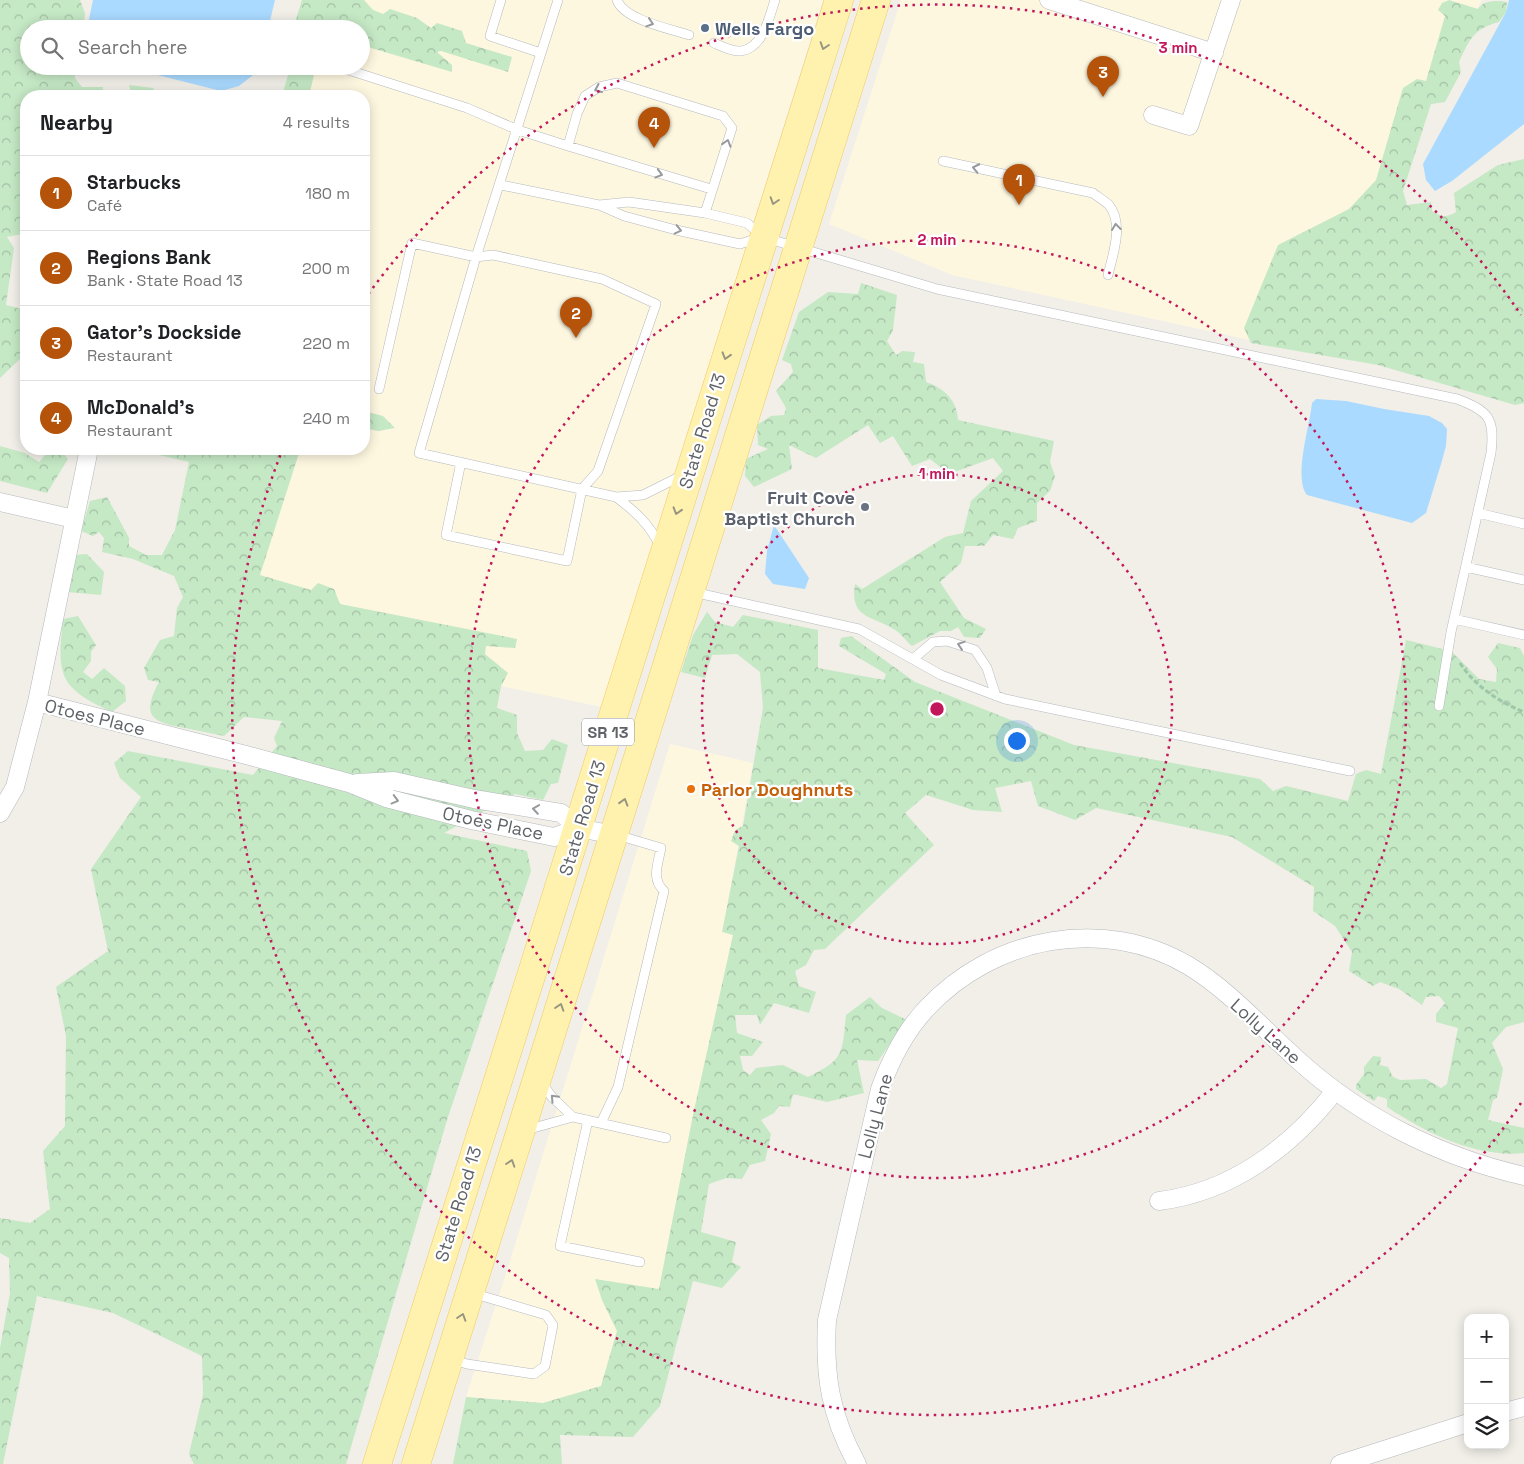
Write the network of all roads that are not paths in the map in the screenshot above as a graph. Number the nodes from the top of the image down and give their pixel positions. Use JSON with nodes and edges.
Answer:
{"nodes":[{"id":1,"x":501,"y":0,"type":"edge"},
{"id":2,"x":558,"y":0,"type":"edge"},
{"id":3,"x":617,"y":0,"type":"edge"},
{"id":4,"x":775,"y":0,"type":"edge"},
{"id":5,"x":839,"y":0,"type":"edge"},
{"id":6,"x":876,"y":0,"type":"edge"},
{"id":7,"x":1050,"y":0,"type":"edge"},
{"id":8,"x":1231,"y":0,"type":"edge"},
{"id":9,"x":689,"y":35,"type":"dead end"},
{"id":10,"x":714,"y":43,"type":"dead end"},
{"id":11,"x":541,"y":53,"type":"junction"},
{"id":12,"x":1214,"y":53,"type":"junction"},
{"id":13,"x":364,"y":75,"type":"edge"},
{"id":14,"x":1153,"y":115,"type":"dead end"},
{"id":15,"x":518,"y":130,"type":"junction"},
{"id":16,"x":568,"y":146,"type":"junction"},
{"id":17,"x":943,"y":161,"type":"dead end"},
{"id":18,"x":500,"y":185,"type":"junction"},
{"id":19,"x":711,"y":189,"type":"junction"},
{"id":20,"x":599,"y":205,"type":"junction"},
{"id":21,"x":704,"y":213,"type":"junction"},
{"id":22,"x":763,"y":237,"type":"junction"},
{"id":23,"x":798,"y":247,"type":"junction"},
{"id":24,"x":476,"y":257,"type":"junction"},
{"id":25,"x":1108,"y":275,"type":"dead end"},
{"id":26,"x":379,"y":389,"type":"dead end"},
{"id":27,"x":88,"y":455,"type":"edge"},
{"id":28,"x":461,"y":462,"type":"junction"},
{"id":29,"x":690,"y":471,"type":"junction"},
{"id":30,"x":582,"y":489,"type":"junction"},
{"id":31,"x":616,"y":496,"type":"junction"},
{"id":32,"x":0,"y":502,"type":"edge"},
{"id":33,"x":1478,"y":513,"type":"junction"},
{"id":34,"x":74,"y":519,"type":"junction"},
{"id":35,"x":1524,"y":524,"type":"edge"},
{"id":36,"x":664,"y":554,"type":"junction"},
{"id":37,"x":1466,"y":567,"type":"junction"},
{"id":38,"x":1524,"y":580,"type":"edge"},
{"id":39,"x":690,"y":592,"type":"junction"},
{"id":40,"x":1454,"y":618,"type":"junction"},
{"id":41,"x":1524,"y":635,"type":"edge"},
{"id":42,"x":913,"y":659,"type":"junction"},
{"id":43,"x":996,"y":696,"type":"junction"},
{"id":44,"x":37,"y":702,"type":"junction"},
{"id":45,"x":1438,"y":706,"type":"dead end"},
{"id":46,"x":1350,"y":771,"type":"dead end"},
{"id":47,"x":349,"y":783,"type":"junction"},
{"id":48,"x":0,"y":813,"type":"edge"},
{"id":49,"x":579,"y":828,"type":"junction"},
{"id":50,"x":614,"y":835,"type":"junction"},
{"id":51,"x":538,"y":1077,"type":"junction"},
{"id":52,"x":1335,"y":1091,"type":"junction"},
{"id":53,"x":573,"y":1117,"type":"junction"},
{"id":54,"x":588,"y":1120,"type":"junction"},
{"id":55,"x":601,"y":1123,"type":"junction"},
{"id":56,"x":521,"y":1132,"type":"junction"},
{"id":57,"x":479,"y":1138,"type":"junction"},
{"id":58,"x":666,"y":1138,"type":"dead end"},
{"id":59,"x":1524,"y":1176,"type":"edge"},
{"id":60,"x":1159,"y":1201,"type":"dead end"},
{"id":61,"x":640,"y":1262,"type":"dead end"},
{"id":62,"x":432,"y":1289,"type":"junction"},
{"id":63,"x":471,"y":1289,"type":"junction"},
{"id":64,"x":449,"y":1359,"type":"junction"},
{"id":65,"x":1524,"y":1406,"type":"edge"},
{"id":66,"x":1509,"y":1411,"type":"edge"},
{"id":67,"x":431,"y":1414,"type":"junction"},
{"id":68,"x":1464,"y":1424,"type":"edge"},
{"id":69,"x":377,"y":1464,"type":"edge"},
{"id":70,"x":416,"y":1464,"type":"edge"},
{"id":71,"x":857,"y":1464,"type":"edge"},
{"id":72,"x":1340,"y":1464,"type":"edge"}],
"edges":[{"from":1,"to":11,"type":"lane"},
{"from":2,"to":11,"type":"lane"},
{"from":3,"to":9,"type":"lane","one_way":true},
{"from":4,"to":10,"type":"lane"},
{"from":5,"to":22,"type":"main road","name":"State Road 13","number":"SR 13","one_way":true},
{"from":6,"to":23,"type":"main road","name":"State Road 13","number":"SR 13"},
{"from":7,"to":12,"type":"street"},
{"from":8,"to":12,"type":"street"},
{"from":11,"to":15,"type":"lane"},
{"from":12,"to":14,"type":"street"},
{"from":13,"to":15,"type":"lane"},
{"from":15,"to":16,"type":"lane"},
{"from":15,"to":18,"type":"lane"},
{"from":16,"to":19,"type":"lane","one_way":true},
{"from":19,"to":16,"type":"lane","one_way":true},
{"from":25,"to":17,"type":"lane","one_way":true},
{"from":18,"to":20,"type":"lane"},
{"from":18,"to":24,"type":"lane"},
{"from":19,"to":21,"type":"lane"},
{"from":20,"to":21,"type":"lane"},
{"from":20,"to":22,"type":"lane","one_way":true},
{"from":21,"to":22,"type":"lane"},
{"from":22,"to":23,"type":"lane"},
{"from":22,"to":29,"type":"main road","name":"State Road 13","number":"SR 13","one_way":true},
{"from":23,"to":33,"type":"lane"},
{"from":23,"to":39,"type":"main road","name":"State Road 13","number":"SR 13"},
{"from":24,"to":26,"type":"lane"},
{"from":24,"to":28,"type":"lane"},
{"from":24,"to":30,"type":"lane"},
{"from":27,"to":34,"type":"street","name":"Otoes Place"},
{"from":28,"to":30,"type":"lane"},
{"from":28,"to":30,"type":"lane"},
{"from":29,"to":31,"type":"lane"},
{"from":29,"to":36,"type":"main road","name":"State Road 13","number":"SR 13","one_way":true},
{"from":30,"to":31,"type":"lane"},
{"from":31,"to":36,"type":"lane"},
{"from":32,"to":34,"type":"street"},
{"from":33,"to":35,"type":"lane"},
{"from":33,"to":37,"type":"lane"},
{"from":34,"to":44,"type":"street","name":"Otoes Place"},
{"from":36,"to":49,"type":"main road","name":"State Road 13","number":"SR 13"},
{"from":37,"to":38,"type":"lane"},
{"from":37,"to":40,"type":"lane"},
{"from":39,"to":42,"type":"lane"},
{"from":50,"to":39,"type":"main road","name":"State Road 13","number":"SR 13","one_way":true},
{"from":40,"to":41,"type":"lane"},
{"from":40,"to":45,"type":"lane"},
{"from":42,"to":43,"type":"lane"},
{"from":43,"to":42,"type":"lane","one_way":true},
{"from":43,"to":46,"type":"lane"},
{"from":44,"to":47,"type":"street","name":"Otoes Place"},
{"from":44,"to":48,"type":"street"},
{"from":49,"to":47,"type":"street","name":"Otoes Place","one_way":true},
{"from":47,"to":49,"type":"street","name":"Otoes Place","one_way":true},
{"from":49,"to":50,"type":"street","name":"Otoes Place"},
{"from":49,"to":57,"type":"main road","name":"State Road 13","number":"SR 13"},
{"from":51,"to":50,"type":"main road","name":"State Road 13","number":"SR 13","one_way":true},
{"from":50,"to":55,"type":"lane"},
{"from":53,"to":51,"type":"lane","one_way":true},
{"from":51,"to":56,"type":"main road","name":"State Road 13","number":"SR 13"},
{"from":52,"to":59,"type":"street","name":"Lolly Lane"},
{"from":52,"to":60,"type":"street"},
{"from":52,"to":71,"type":"street","name":"Lolly Lane"},
{"from":53,"to":54,"type":"lane"},
{"from":53,"to":56,"type":"lane"},
{"from":54,"to":55,"type":"lane"},
{"from":54,"to":61,"type":"lane"},
{"from":55,"to":58,"type":"lane"},
{"from":63,"to":56,"type":"main road","name":"State Road 13","number":"SR 13","one_way":true},
{"from":57,"to":62,"type":"main road","name":"State Road 13","number":"SR 13"},
{"from":57,"to":63,"type":"main road"},
{"from":62,"to":67,"type":"main road"},
{"from":62,"to":69,"type":"main road","name":"State Road 13","number":"SR 13"},
{"from":64,"to":63,"type":"main road","name":"State Road 13","number":"SR 13","one_way":true},
{"from":63,"to":64,"type":"lane"},
{"from":64,"to":67,"type":"main road","name":"State Road 13","number":"SR 13"},
{"from":65,"to":66,"type":"street"},
{"from":67,"to":70,"type":"main road","name":"State Road 13","number":"SR 13"},
{"from":68,"to":72,"type":"street"}]}
